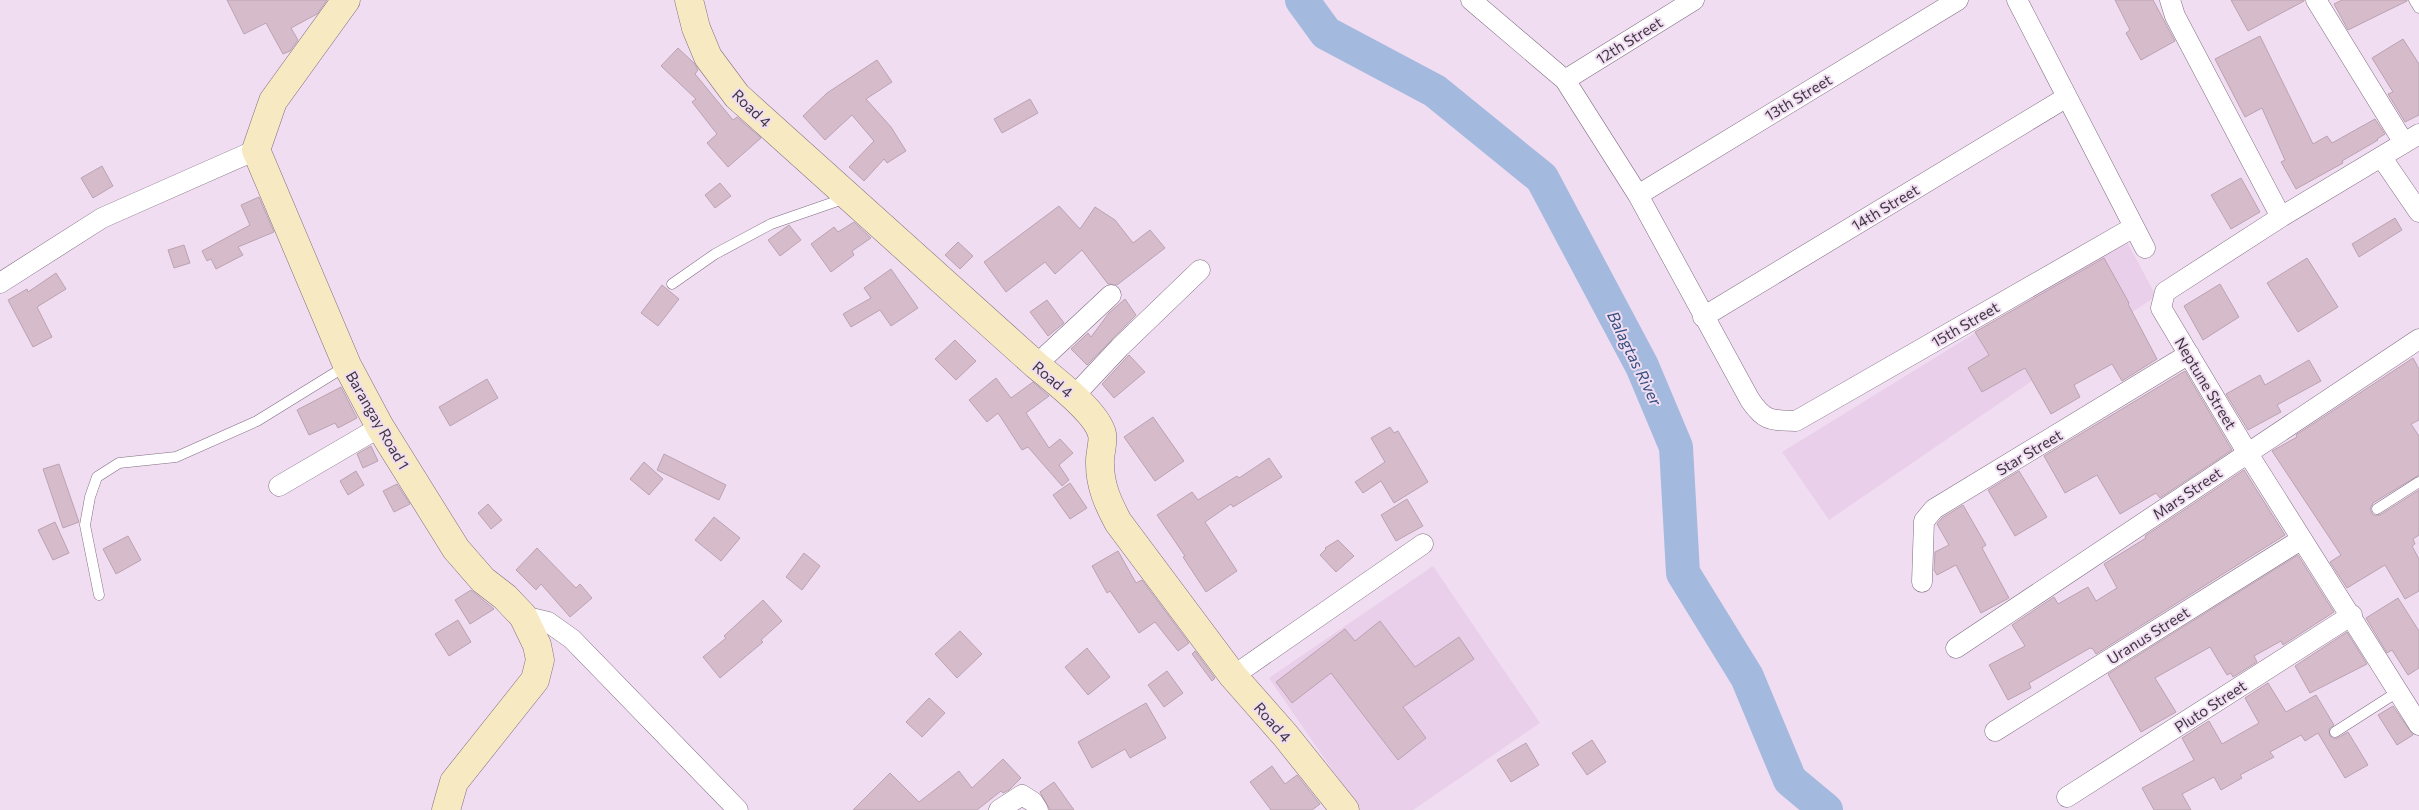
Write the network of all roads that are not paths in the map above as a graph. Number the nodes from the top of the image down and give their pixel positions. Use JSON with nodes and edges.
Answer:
{"nodes":[{"id":1,"x":346,"y":0,"type":"edge"},
{"id":2,"x":689,"y":0,"type":"edge"},
{"id":3,"x":1471,"y":0,"type":"edge"},
{"id":4,"x":1694,"y":0,"type":"edge"},
{"id":5,"x":1958,"y":0,"type":"edge"},
{"id":6,"x":2017,"y":0,"type":"edge"},
{"id":7,"x":2170,"y":0,"type":"edge"},
{"id":8,"x":2316,"y":0,"type":"edge"},
{"id":9,"x":2414,"y":0,"type":"edge"},
{"id":10,"x":2419,"y":8,"type":"edge"},
{"id":11,"x":1564,"y":80,"type":"junction"},
{"id":12,"x":2067,"y":97,"type":"junction"},
{"id":13,"x":2412,"y":139,"type":"edge"},
{"id":14,"x":256,"y":150,"type":"junction"},
{"id":15,"x":2382,"y":158,"type":"junction"},
{"id":16,"x":1638,"y":195,"type":"junction"},
{"id":17,"x":849,"y":197,"type":"junction"},
{"id":18,"x":2419,"y":212,"type":"edge"},
{"id":19,"x":2281,"y":217,"type":"junction"},
{"id":20,"x":2134,"y":227,"type":"junction"},
{"id":21,"x":2146,"y":248,"type":"dead end"},
{"id":22,"x":1200,"y":270,"type":"dead end"},
{"id":23,"x":0,"y":283,"type":"edge"},
{"id":24,"x":672,"y":284,"type":"dead end"},
{"id":25,"x":1111,"y":295,"type":"dead end"},
{"id":26,"x":1703,"y":317,"type":"junction"},
{"id":27,"x":2418,"y":342,"type":"edge"},
{"id":28,"x":2189,"y":354,"type":"junction"},
{"id":29,"x":347,"y":365,"type":"junction"},
{"id":30,"x":1036,"y":365,"type":"junction"},
{"id":31,"x":1074,"y":396,"type":"junction"},
{"id":32,"x":380,"y":427,"type":"junction"},
{"id":33,"x":2247,"y":452,"type":"junction"},
{"id":34,"x":2419,"y":482,"type":"edge"},
{"id":35,"x":280,"y":486,"type":"dead end"},
{"id":36,"x":2377,"y":509,"type":"dead end"},
{"id":37,"x":2302,"y":538,"type":"junction"},
{"id":38,"x":1423,"y":544,"type":"dead end"},
{"id":39,"x":1922,"y":582,"type":"dead end"},
{"id":40,"x":100,"y":595,"type":"dead end"},
{"id":41,"x":2352,"y":615,"type":"junction"},
{"id":42,"x":522,"y":616,"type":"junction"},
{"id":43,"x":1956,"y":648,"type":"dead end"},
{"id":44,"x":1233,"y":676,"type":"junction"},
{"id":45,"x":2400,"y":691,"type":"junction"},
{"id":46,"x":2419,"y":725,"type":"edge"},
{"id":47,"x":1995,"y":731,"type":"dead end"},
{"id":48,"x":2335,"y":732,"type":"dead end"},
{"id":49,"x":2067,"y":798,"type":"dead end"},
{"id":50,"x":1337,"y":807,"type":"edge"},
{"id":51,"x":446,"y":810,"type":"edge"},
{"id":52,"x":738,"y":810,"type":"edge"},
{"id":53,"x":999,"y":810,"type":"edge"},
{"id":54,"x":1038,"y":810,"type":"edge"}],
"edges":[{"from":1,"to":14,"type":"street"},
{"from":2,"to":17,"type":"street","name":"Road 4"},
{"from":3,"to":11,"type":"street"},
{"from":4,"to":11,"type":"street","name":"12th Street"},
{"from":5,"to":16,"type":"street","name":"13th Street"},
{"from":6,"to":12,"type":"street"},
{"from":7,"to":19,"type":"street"},
{"from":8,"to":13,"type":"street"},
{"from":9,"to":10,"type":"lane"},
{"from":11,"to":16,"type":"street"},
{"from":12,"to":20,"type":"street"},
{"from":12,"to":26,"type":"street","name":"14th Street"},
{"from":13,"to":15,"type":"street","name":"Neptune Street"},
{"from":14,"to":23,"type":"street"},
{"from":14,"to":29,"type":"street","name":"Barangay Road 1"},
{"from":15,"to":18,"type":"street"},
{"from":15,"to":19,"type":"street","name":"Neptune Street"},
{"from":16,"to":26,"type":"street"},
{"from":17,"to":24,"type":"lane"},
{"from":17,"to":30,"type":"street","name":"Road 4"},
{"from":19,"to":28,"type":"street","name":"Neptune Street"},
{"from":20,"to":21,"type":"street"},
{"from":20,"to":26,"type":"street","name":"15th Street"},
{"from":22,"to":31,"type":"street"},
{"from":25,"to":30,"type":"street"},
{"from":27,"to":33,"type":"street","name":"Mars Street"},
{"from":28,"to":33,"type":"street","name":"Neptune Street"},
{"from":28,"to":39,"type":"street","name":"Star Street"},
{"from":29,"to":32,"type":"street","name":"Barangay Road 1"},
{"from":29,"to":40,"type":"lane"},
{"from":30,"to":31,"type":"street","name":"Road 4"},
{"from":31,"to":44,"type":"street","name":"Road 4"},
{"from":32,"to":35,"type":"street"},
{"from":32,"to":42,"type":"street","name":"Barangay Road 1"},
{"from":33,"to":37,"type":"street","name":"Neptune Street"},
{"from":33,"to":43,"type":"street","name":"Mars Street"},
{"from":34,"to":36,"type":"lane"},
{"from":37,"to":41,"type":"street","name":"Neptune Street"},
{"from":37,"to":47,"type":"street","name":"Uranus Street"},
{"from":38,"to":44,"type":"street"},
{"from":41,"to":45,"type":"street","name":"Neptune Street"},
{"from":41,"to":49,"type":"street","name":"Pluto Street"},
{"from":42,"to":51,"type":"street","name":"Barangay Road 1"},
{"from":42,"to":52,"type":"street"},
{"from":44,"to":50,"type":"street","name":"Road 4"},
{"from":45,"to":46,"type":"street","name":"Neptune Street"},
{"from":45,"to":48,"type":"lane"},
{"from":53,"to":54,"type":"street"}]}
